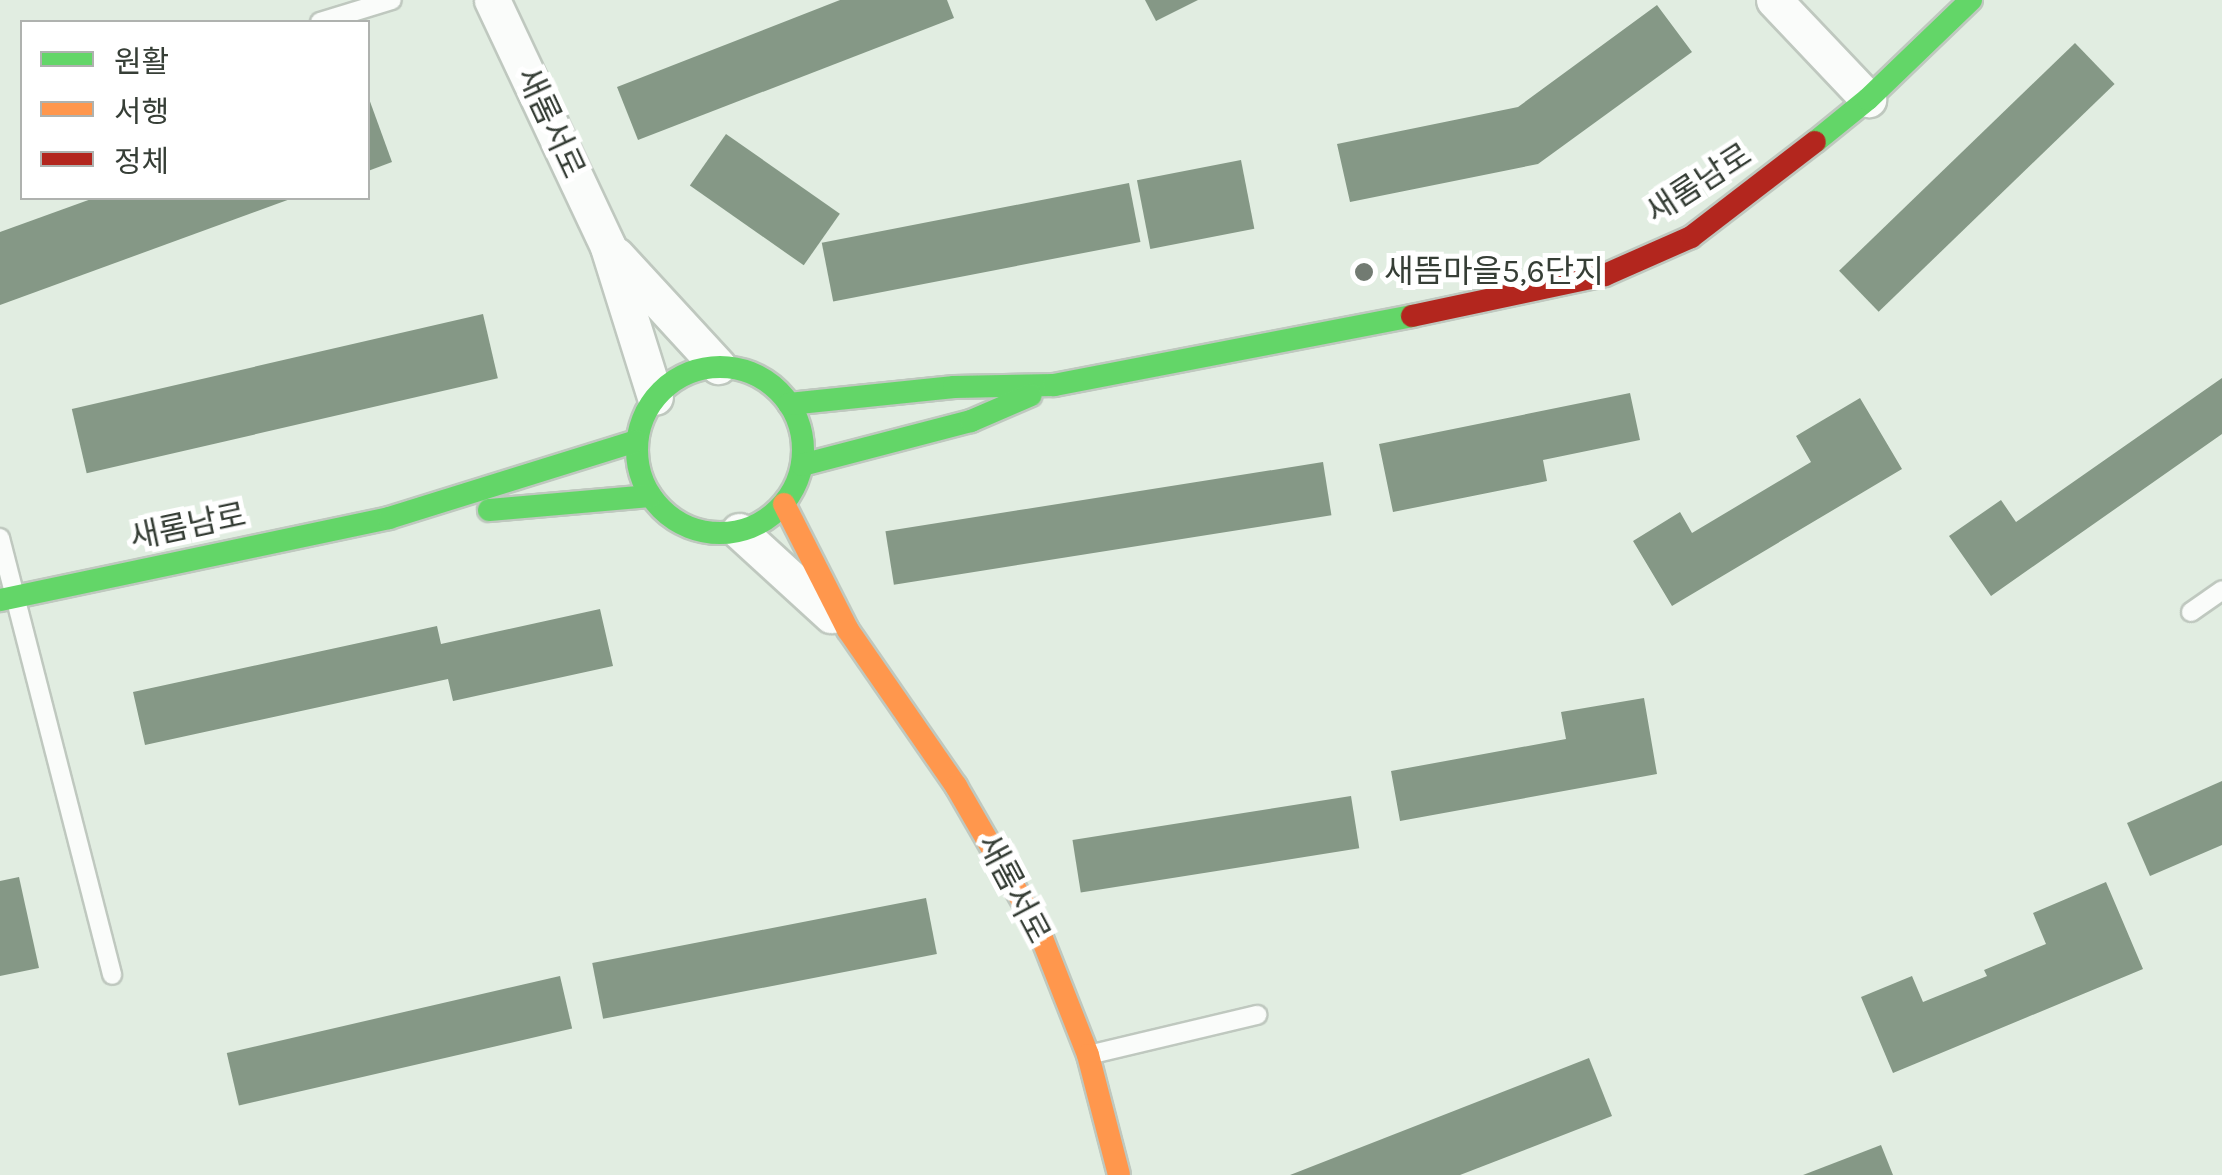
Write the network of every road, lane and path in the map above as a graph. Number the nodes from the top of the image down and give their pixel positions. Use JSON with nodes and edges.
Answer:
{"nodes":[{"id":1,"x":392,"y":0,"type":"edge"},
{"id":2,"x":492,"y":0,"type":"edge"},
{"id":3,"x":1774,"y":0,"type":"edge"},
{"id":4,"x":1971,"y":0,"type":"edge"},
{"id":5,"x":327,"y":20,"type":"edge"},
{"id":6,"x":1868,"y":99,"type":"junction"},
{"id":7,"x":608,"y":247,"type":"junction"},
{"id":8,"x":718,"y":366,"type":"junction"},
{"id":9,"x":1054,"y":384,"type":"junction"},
{"id":10,"x":655,"y":397,"type":"junction"},
{"id":11,"x":789,"y":404,"type":"junction"},
{"id":12,"x":636,"y":441,"type":"junction"},
{"id":13,"x":802,"y":465,"type":"junction"},
{"id":14,"x":650,"y":496,"type":"junction"},
{"id":15,"x":784,"y":504,"type":"junction"},
{"id":16,"x":389,"y":518,"type":"junction"},
{"id":17,"x":739,"y":532,"type":"junction"},
{"id":18,"x":0,"y":538,"type":"edge"},
{"id":19,"x":2222,"y":590,"type":"edge"},
{"id":20,"x":6,"y":599,"type":"edge"},
{"id":21,"x":2192,"y":612,"type":"dead end"},
{"id":22,"x":848,"y":630,"type":"junction"},
{"id":23,"x":112,"y":976,"type":"dead end"},
{"id":24,"x":1257,"y":1015,"type":"dead end"},
{"id":25,"x":1088,"y":1055,"type":"junction"},
{"id":26,"x":1119,"y":1175,"type":"edge"}],
"edges":[{"from":1,"to":5,"type":"lane"},
{"from":2,"to":7,"type":"street","name":"새롬서로"},
{"from":3,"to":6,"type":"street"},
{"from":4,"to":6,"type":"street","name":"새롬남로"},
{"from":6,"to":9,"type":"street","name":"새롬남로"},
{"from":7,"to":8,"type":"street"},
{"from":7,"to":10,"type":"street"},
{"from":8,"to":10,"type":"street"},
{"from":8,"to":11,"type":"street"},
{"from":9,"to":11,"type":"street","name":"새롬남로"},
{"from":9,"to":13,"type":"street","name":"새롬남로"},
{"from":10,"to":12,"type":"street"},
{"from":11,"to":13,"type":"street"},
{"from":12,"to":14,"type":"street"},
{"from":12,"to":16,"type":"street","name":"새롬남로"},
{"from":13,"to":15,"type":"street"},
{"from":14,"to":16,"type":"street","name":"새롬남로"},
{"from":14,"to":17,"type":"street"},
{"from":15,"to":17,"type":"street"},
{"from":15,"to":22,"type":"street","name":"새롬서로"},
{"from":16,"to":20,"type":"street","name":"새롬남로"},
{"from":17,"to":22,"type":"street"},
{"from":18,"to":20,"type":"lane"},
{"from":19,"to":21,"type":"lane"},
{"from":20,"to":23,"type":"lane"},
{"from":22,"to":25,"type":"street","name":"새롬서로"},
{"from":24,"to":25,"type":"lane"},
{"from":25,"to":26,"type":"street","name":"새롬서로"}]}
